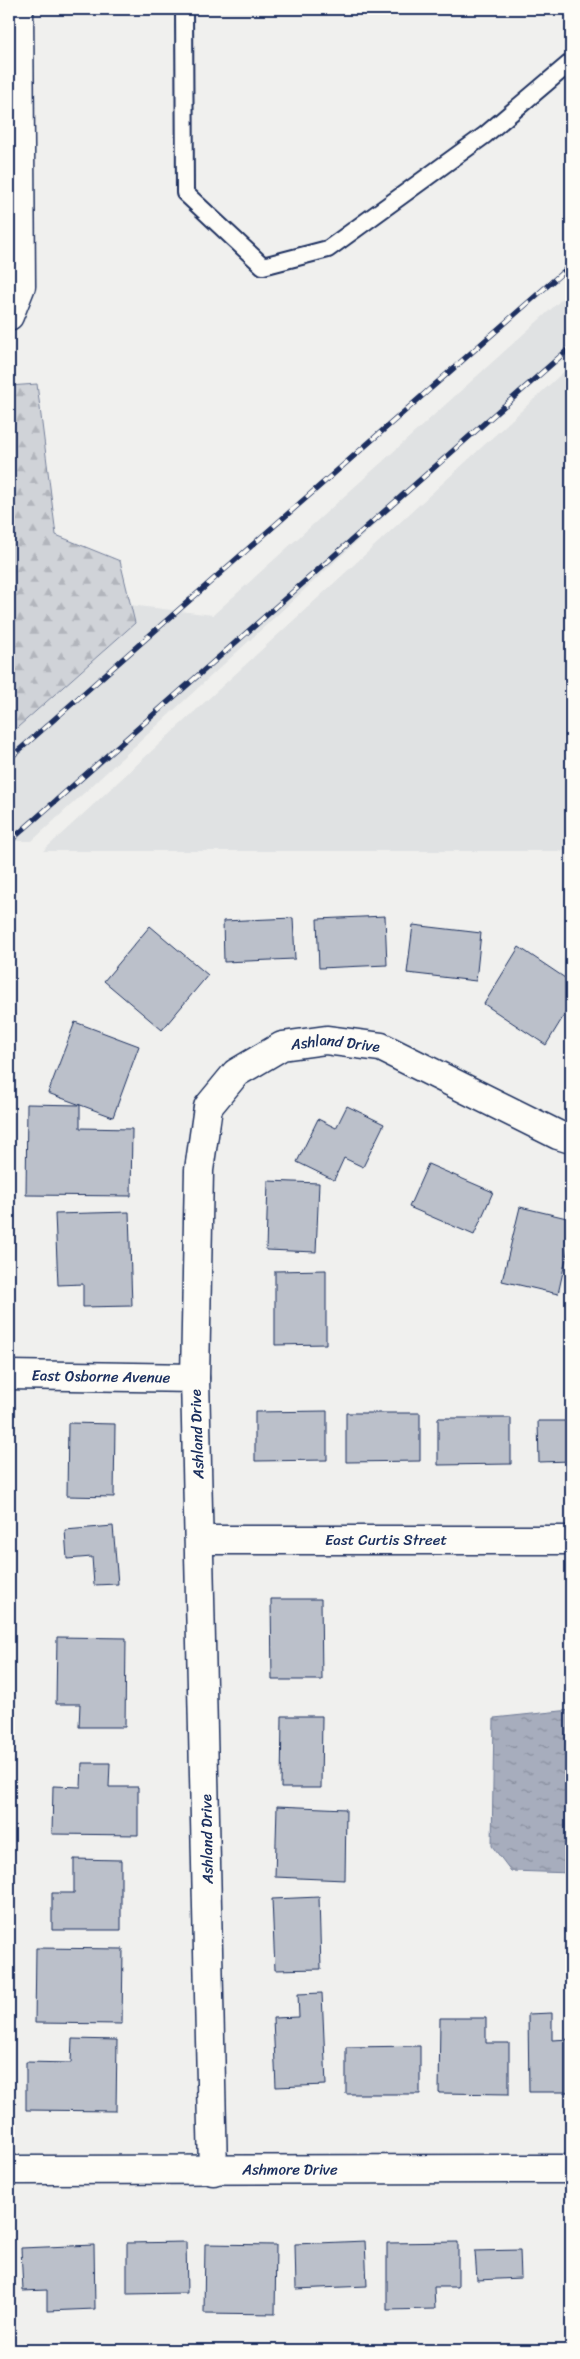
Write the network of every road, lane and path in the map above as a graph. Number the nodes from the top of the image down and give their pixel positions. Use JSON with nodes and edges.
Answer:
{"nodes":[{"id":1,"x":18,"y":9,"type":"edge"},
{"id":2,"x":184,"y":9,"type":"edge"},
{"id":3,"x":571,"y":62,"type":"edge"},
{"id":4,"x":9,"y":316,"type":"edge"},
{"id":5,"x":571,"y":1139,"type":"edge"},
{"id":6,"x":9,"y":1375,"type":"edge"},
{"id":7,"x":195,"y":1378,"type":"junction"},
{"id":8,"x":200,"y":1540,"type":"junction"},
{"id":9,"x":571,"y":1540,"type":"edge"},
{"id":10,"x":571,"y":2169,"type":"edge"},
{"id":11,"x":9,"y":2170,"type":"edge"},
{"id":12,"x":213,"y":2171,"type":"junction"}],
"edges":[{"from":1,"to":4,"type":"street"},
{"from":2,"to":3,"type":"lane"},
{"from":5,"to":7,"type":"street","name":"Ashland Drive"},
{"from":6,"to":7,"type":"street","name":"East Osborne Avenue"},
{"from":7,"to":8,"type":"street","name":"Ashland Drive"},
{"from":8,"to":9,"type":"street","name":"East Curtis Street"},
{"from":8,"to":12,"type":"street","name":"Ashland Drive"},
{"from":10,"to":12,"type":"street","name":"Ashmore Drive"},
{"from":11,"to":12,"type":"street","name":"Ashmore Drive"}]}
